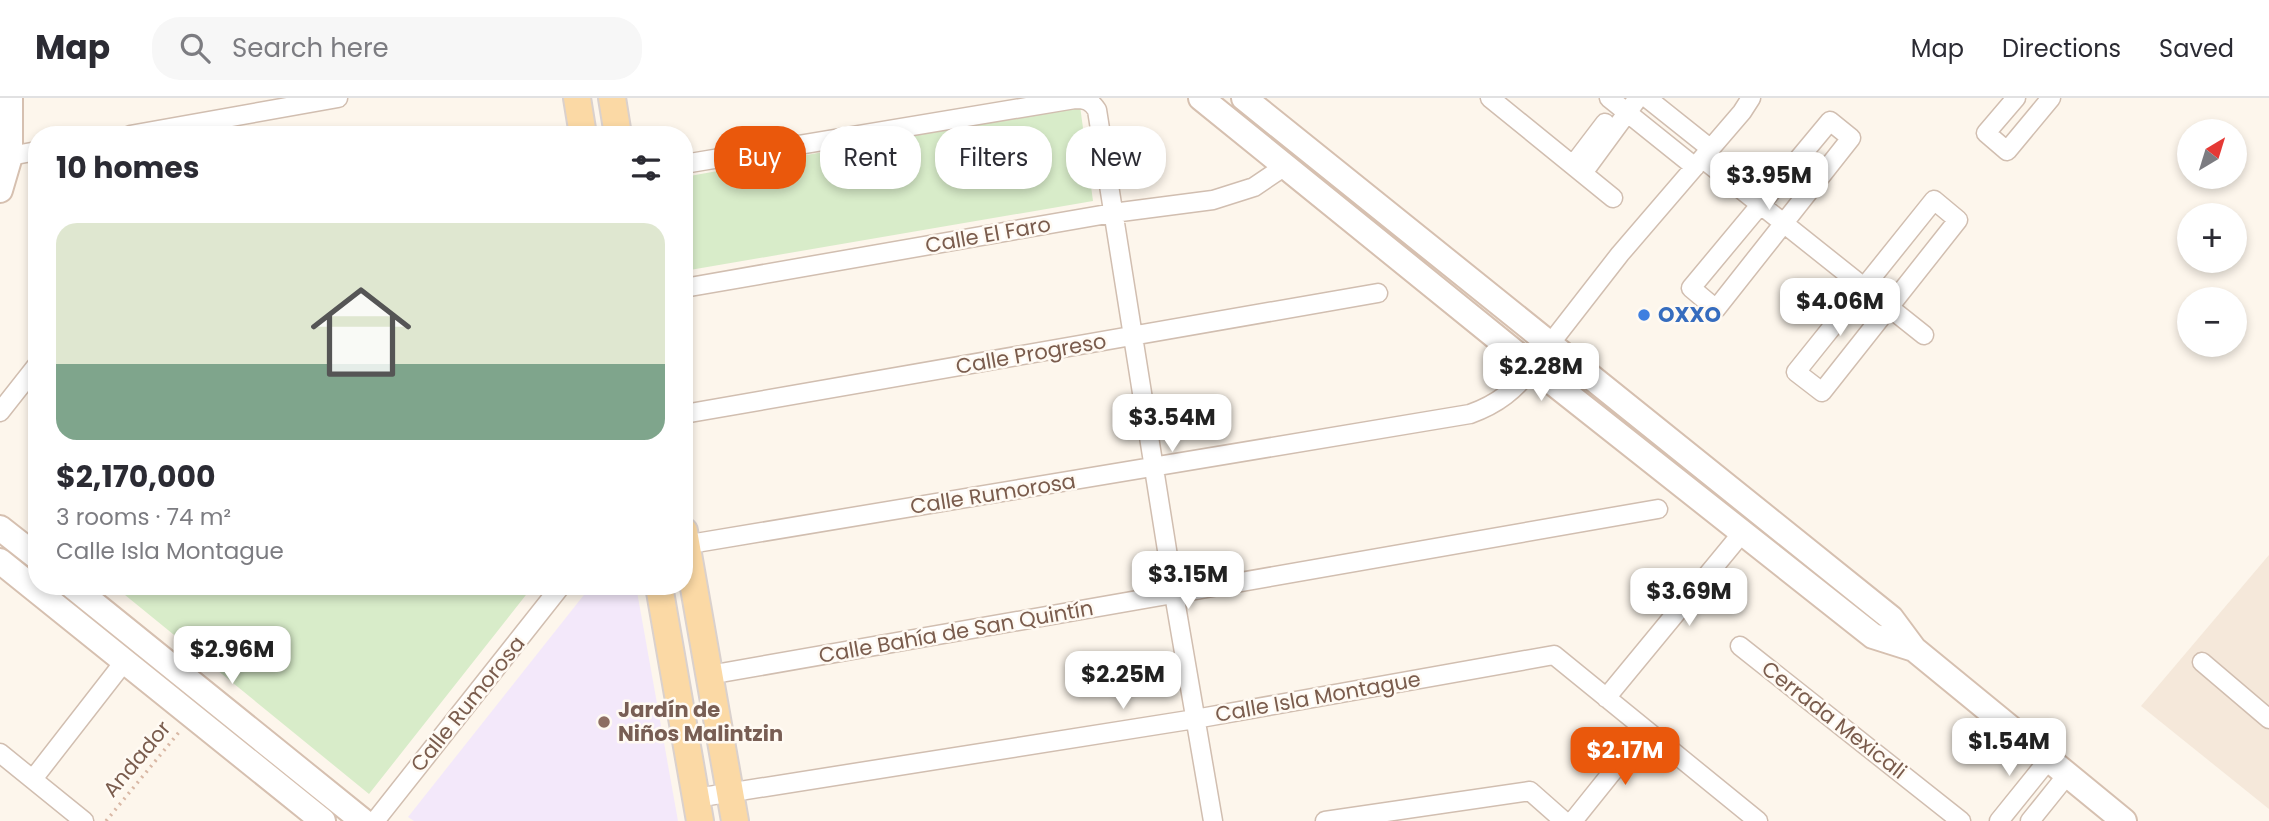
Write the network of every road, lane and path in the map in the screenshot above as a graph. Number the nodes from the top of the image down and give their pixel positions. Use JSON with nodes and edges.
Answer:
{"nodes":[{"id":1,"x":10,"y":98,"type":"edge"},
{"id":2,"x":338,"y":98,"type":"edge"},
{"id":3,"x":577,"y":98,"type":"edge"},
{"id":4,"x":612,"y":98,"type":"edge"},
{"id":5,"x":1201,"y":98,"type":"edge"},
{"id":6,"x":1244,"y":98,"type":"edge"},
{"id":7,"x":1490,"y":98,"type":"edge"},
{"id":8,"x":1638,"y":98,"type":"edge"},
{"id":9,"x":1647,"y":98,"type":"edge"},
{"id":10,"x":1751,"y":98,"type":"edge"},
{"id":11,"x":2015,"y":98,"type":"edge"},
{"id":12,"x":2051,"y":98,"type":"edge"},
{"id":13,"x":1619,"y":104,"type":"edge"},
{"id":14,"x":181,"y":126,"type":"edge"},
{"id":15,"x":582,"y":126,"type":"edge"},
{"id":16,"x":617,"y":126,"type":"edge"},
{"id":17,"x":28,"y":153,"type":"edge"},
{"id":18,"x":10,"y":156,"type":"junction"},
{"id":19,"x":1703,"y":158,"type":"junction"},
{"id":20,"x":693,"y":163,"type":"edge"},
{"id":21,"x":1285,"y":166,"type":"junction"},
{"id":22,"x":1578,"y":169,"type":"junction"},
{"id":23,"x":0,"y":190,"type":"edge"},
{"id":24,"x":1613,"y":198,"type":"dead end"},
{"id":25,"x":1760,"y":205,"type":"junction"},
{"id":26,"x":1113,"y":213,"type":"junction"},
{"id":27,"x":1784,"y":224,"type":"junction"},
{"id":28,"x":693,"y":286,"type":"edge"},
{"id":29,"x":1864,"y":288,"type":"junction"},
{"id":30,"x":1378,"y":293,"type":"dead end"},
{"id":31,"x":1889,"y":307,"type":"junction"},
{"id":32,"x":1924,"y":335,"type":"dead end"},
{"id":33,"x":1132,"y":336,"type":"junction"},
{"id":34,"x":1550,"y":344,"type":"junction"},
{"id":35,"x":1533,"y":367,"type":"junction"},
{"id":36,"x":28,"y":376,"type":"edge"},
{"id":37,"x":0,"y":412,"type":"edge"},
{"id":38,"x":693,"y":412,"type":"edge"},
{"id":39,"x":1155,"y":467,"type":"junction"},
{"id":40,"x":1658,"y":509,"type":"dead end"},
{"id":41,"x":0,"y":528,"type":"edge"},
{"id":42,"x":1742,"y":533,"type":"junction"},
{"id":43,"x":693,"y":539,"type":"edge"},
{"id":44,"x":28,"y":550,"type":"edge"},
{"id":45,"x":0,"y":561,"type":"edge"},
{"id":46,"x":28,"y":572,"type":"edge"},
{"id":47,"x":693,"y":585,"type":"edge"},
{"id":48,"x":1174,"y":594,"type":"junction"},
{"id":49,"x":54,"y":595,"type":"edge"},
{"id":50,"x":83,"y":595,"type":"edge"},
{"id":51,"x":555,"y":595,"type":"edge"},
{"id":52,"x":661,"y":595,"type":"edge"},
{"id":53,"x":1740,"y":646,"type":"dead end"},
{"id":54,"x":1914,"y":649,"type":"junction"},
{"id":55,"x":124,"y":662,"type":"junction"},
{"id":56,"x":2202,"y":662,"type":"dead end"},
{"id":57,"x":709,"y":675,"type":"junction"},
{"id":58,"x":1606,"y":698,"type":"junction"},
{"id":59,"x":192,"y":716,"type":"junction"},
{"id":60,"x":1195,"y":719,"type":"junction"},
{"id":61,"x":2269,"y":719,"type":"edge"},
{"id":62,"x":1646,"y":730,"type":"junction"},
{"id":63,"x":0,"y":753,"type":"edge"},
{"id":64,"x":2058,"y":767,"type":"junction"},
{"id":65,"x":33,"y":779,"type":"junction"},
{"id":66,"x":730,"y":793,"type":"junction"},
{"id":67,"x":698,"y":810,"type":"edge"},
{"id":68,"x":1363,"y":818,"type":"edge"},
{"id":69,"x":84,"y":821,"type":"edge"},
{"id":70,"x":106,"y":821,"type":"edge"},
{"id":71,"x":323,"y":821,"type":"edge"},
{"id":72,"x":363,"y":821,"type":"edge"},
{"id":73,"x":375,"y":821,"type":"edge"},
{"id":74,"x":735,"y":821,"type":"edge"},
{"id":75,"x":1213,"y":821,"type":"edge"},
{"id":76,"x":1325,"y":821,"type":"edge"},
{"id":77,"x":1564,"y":821,"type":"edge"},
{"id":78,"x":1573,"y":821,"type":"edge"},
{"id":79,"x":1758,"y":821,"type":"edge"},
{"id":80,"x":1961,"y":821,"type":"edge"},
{"id":81,"x":1999,"y":821,"type":"edge"},
{"id":82,"x":2030,"y":821,"type":"edge"},
{"id":83,"x":2124,"y":821,"type":"edge"}],
"edges":[{"from":1,"to":18,"type":"main road"},
{"from":2,"to":14,"type":"street"},
{"from":3,"to":15,"type":"main road"},
{"from":4,"to":16,"type":"main road"},
{"from":5,"to":21,"type":"main road"},
{"from":6,"to":34,"type":"main road"},
{"from":7,"to":22,"type":"street"},
{"from":8,"to":13,"type":"street"},
{"from":9,"to":19,"type":"street"},
{"from":10,"to":19,"type":"street"},
{"from":11,"to":12,"type":"street"},
{"from":13,"to":19,"type":"street"},
{"from":13,"to":22,"type":"street"},
{"from":17,"to":18,"type":"street"},
{"from":18,"to":23,"type":"main road"},
{"from":19,"to":25,"type":"street"},
{"from":19,"to":34,"type":"street"},
{"from":20,"to":26,"type":"street"},
{"from":21,"to":26,"type":"street","name":"Calle El Faro"},
{"from":21,"to":35,"type":"main road"},
{"from":22,"to":24,"type":"street"},
{"from":25,"to":27,"type":"street"},
{"from":25,"to":27,"type":"street"},
{"from":25,"to":27,"type":"street"},
{"from":26,"to":28,"type":"street","name":"Calle El Faro"},
{"from":26,"to":33,"type":"street"},
{"from":27,"to":29,"type":"street"},
{"from":29,"to":31,"type":"street"},
{"from":29,"to":31,"type":"street"},
{"from":29,"to":31,"type":"street"},
{"from":30,"to":33,"type":"street","name":"Calle Progreso"},
{"from":31,"to":32,"type":"street"},
{"from":33,"to":38,"type":"street","name":"Calle Progreso"},
{"from":33,"to":39,"type":"street"},
{"from":34,"to":35,"type":"main road"},
{"from":34,"to":54,"type":"main road"},
{"from":35,"to":39,"type":"street","name":"Calle Rumorosa"},
{"from":35,"to":42,"type":"main road"},
{"from":36,"to":37,"type":"street"},
{"from":39,"to":43,"type":"street","name":"Calle Rumorosa"},
{"from":39,"to":48,"type":"street"},
{"from":40,"to":48,"type":"street","name":"Calle Bahía de San Quintín"},
{"from":41,"to":44,"type":"main road"},
{"from":42,"to":54,"type":"main road"},
{"from":42,"to":58,"type":"street"},
{"from":45,"to":46,"type":"main road"},
{"from":47,"to":57,"type":"main road"},
{"from":48,"to":57,"type":"street","name":"Calle Bahía de San Quintín"},
{"from":48,"to":60,"type":"street"},
{"from":49,"to":55,"type":"main road"},
{"from":50,"to":72,"type":"main road"},
{"from":51,"to":73,"type":"street","name":"Calle Rumorosa"},
{"from":52,"to":67,"type":"main road"},
{"from":53,"to":80,"type":"street","name":"Cerrada Mexicali"},
{"from":54,"to":64,"type":"main road"},
{"from":55,"to":59,"type":"main road"},
{"from":55,"to":65,"type":"street"},
{"from":56,"to":61,"type":"street"},
{"from":57,"to":66,"type":"main road"},
{"from":58,"to":60,"type":"street","name":"Calle Isla Montague"},
{"from":58,"to":62,"type":"street","name":"Calle Isla Montague"},
{"from":59,"to":70,"type":"path","name":"Andador"},
{"from":59,"to":71,"type":"main road"},
{"from":60,"to":66,"type":"street","name":"Calle Isla Montague"},
{"from":60,"to":75,"type":"street"},
{"from":62,"to":78,"type":"street"},
{"from":62,"to":79,"type":"street","name":"Calle Isla Montague"},
{"from":63,"to":65,"type":"street"},
{"from":64,"to":81,"type":"street"},
{"from":64,"to":82,"type":"street"},
{"from":64,"to":83,"type":"main road"},
{"from":65,"to":69,"type":"street"},
{"from":66,"to":67,"type":"street","name":"Calle Isla Montague"},
{"from":66,"to":74,"type":"main road"},
{"from":68,"to":76,"type":"street"},
{"from":68,"to":77,"type":"street"}]}
